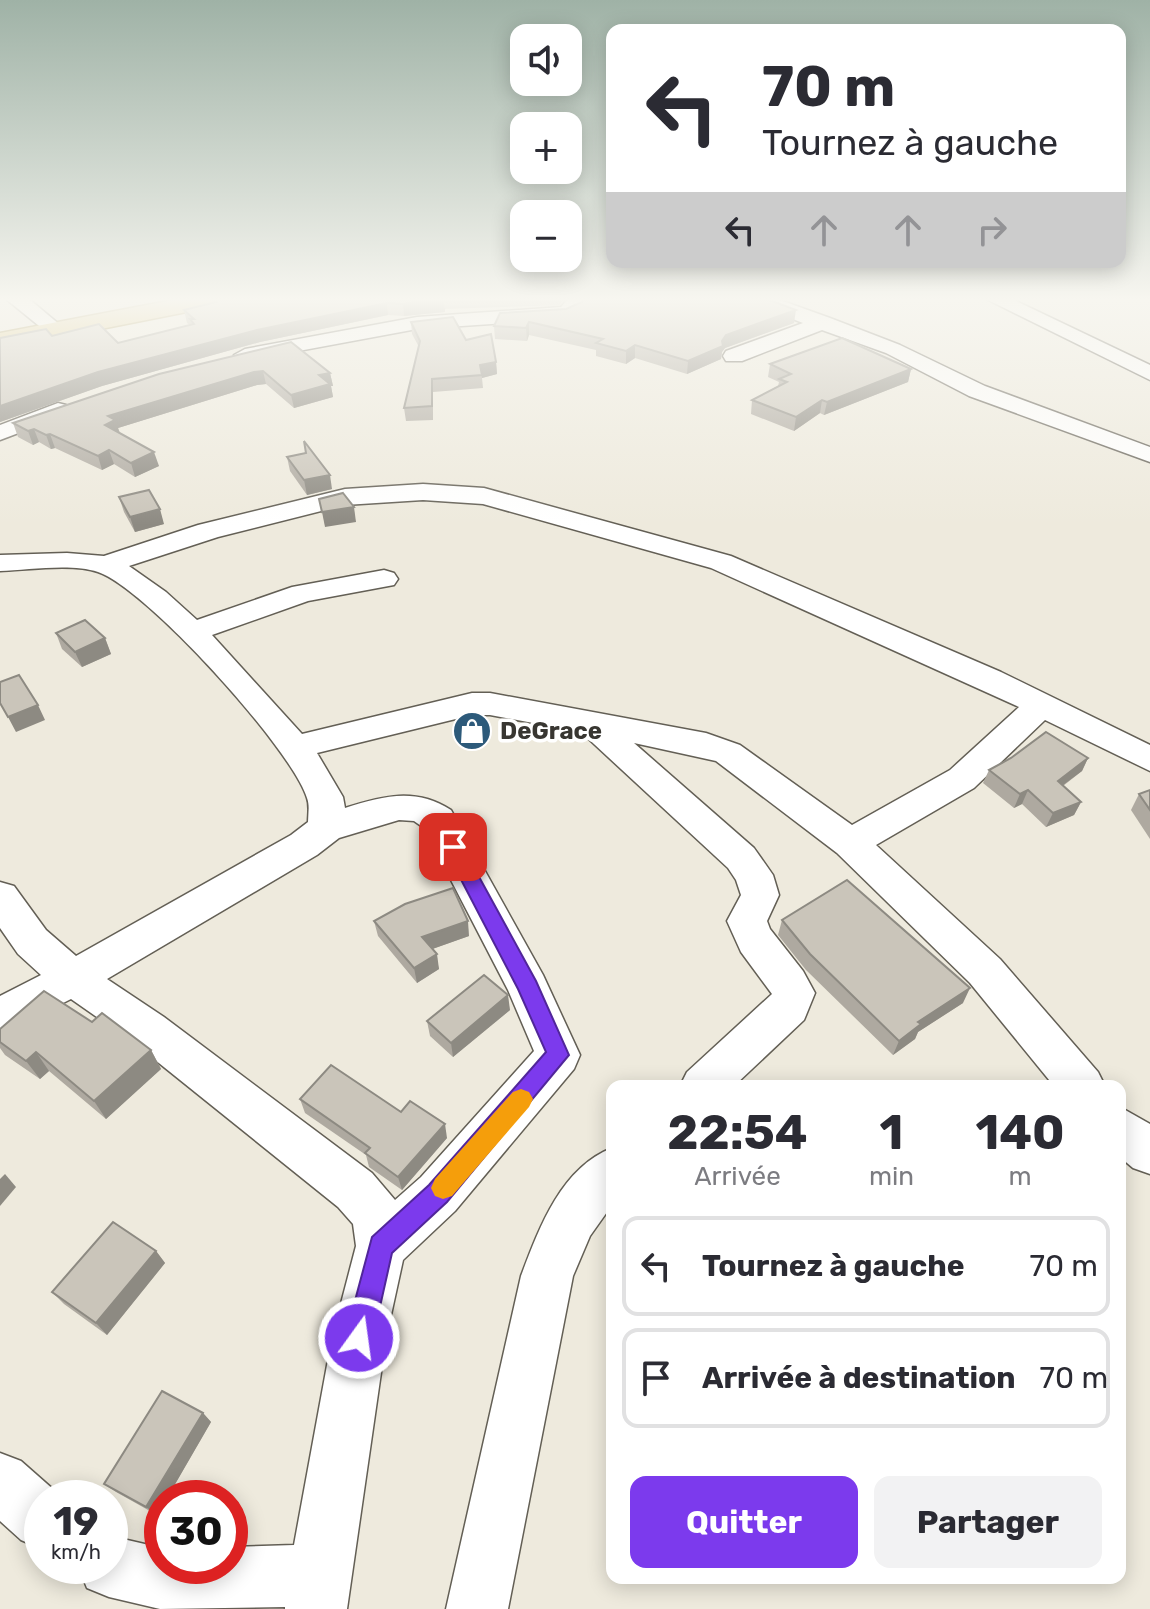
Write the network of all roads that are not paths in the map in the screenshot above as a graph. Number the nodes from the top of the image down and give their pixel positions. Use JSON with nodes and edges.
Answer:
{"nodes":[{"id":1,"x":943,"y":374,"type":"edge"},
{"id":2,"x":77,"y":403,"type":"edge"},
{"id":3,"x":0,"y":433,"type":"edge"},
{"id":4,"x":1150,"y":455,"type":"edge"},
{"id":5,"x":0,"y":563,"type":"edge"},
{"id":6,"x":106,"y":564,"type":"junction"},
{"id":7,"x":384,"y":579,"type":"dead end"},
{"id":8,"x":192,"y":632,"type":"junction"},
{"id":9,"x":1042,"y":704,"type":"junction"},
{"id":10,"x":591,"y":723,"type":"junction"},
{"id":11,"x":296,"y":747,"type":"junction"},
{"id":12,"x":1150,"y":759,"type":"edge"},
{"id":13,"x":326,"y":828,"type":"junction"},
{"id":14,"x":850,"y":843,"type":"junction"},
{"id":15,"x":0,"y":897,"type":"edge"},
{"id":16,"x":73,"y":978,"type":"junction"},
{"id":17,"x":0,"y":1017,"type":"edge"},
{"id":18,"x":710,"y":1080,"type":"edge"},
{"id":19,"x":1077,"y":1080,"type":"edge"},
{"id":20,"x":1126,"y":1134,"type":"edge"},
{"id":21,"x":1150,"y":1152,"type":"edge"},
{"id":22,"x":606,"y":1177,"type":"edge"},
{"id":23,"x":381,"y":1246,"type":"junction"},
{"id":24,"x":0,"y":1482,"type":"edge"},
{"id":25,"x":24,"y":1503,"type":"edge"},
{"id":26,"x":128,"y":1571,"type":"edge"},
{"id":27,"x":318,"y":1592,"type":"edge"},
{"id":28,"x":477,"y":1609,"type":"edge"}],
"edges":[{"from":1,"to":4,"type":"street"},
{"from":2,"to":3,"type":"street"},
{"from":5,"to":6,"type":"street"},
{"from":6,"to":8,"type":"street"},
{"from":6,"to":9,"type":"street"},
{"from":7,"to":8,"type":"street"},
{"from":8,"to":11,"type":"street"},
{"from":9,"to":12,"type":"street"},
{"from":9,"to":14,"type":"street"},
{"from":10,"to":11,"type":"street"},
{"from":10,"to":14,"type":"street"},
{"from":10,"to":18,"type":"street"},
{"from":11,"to":13,"type":"street"},
{"from":13,"to":16,"type":"street"},
{"from":13,"to":23,"type":"street"},
{"from":14,"to":19,"type":"street"},
{"from":15,"to":16,"type":"street"},
{"from":16,"to":17,"type":"street"},
{"from":16,"to":23,"type":"street"},
{"from":20,"to":21,"type":"street"},
{"from":22,"to":28,"type":"street"},
{"from":23,"to":27,"type":"street"},
{"from":24,"to":25,"type":"street"},
{"from":26,"to":27,"type":"street"}]}
